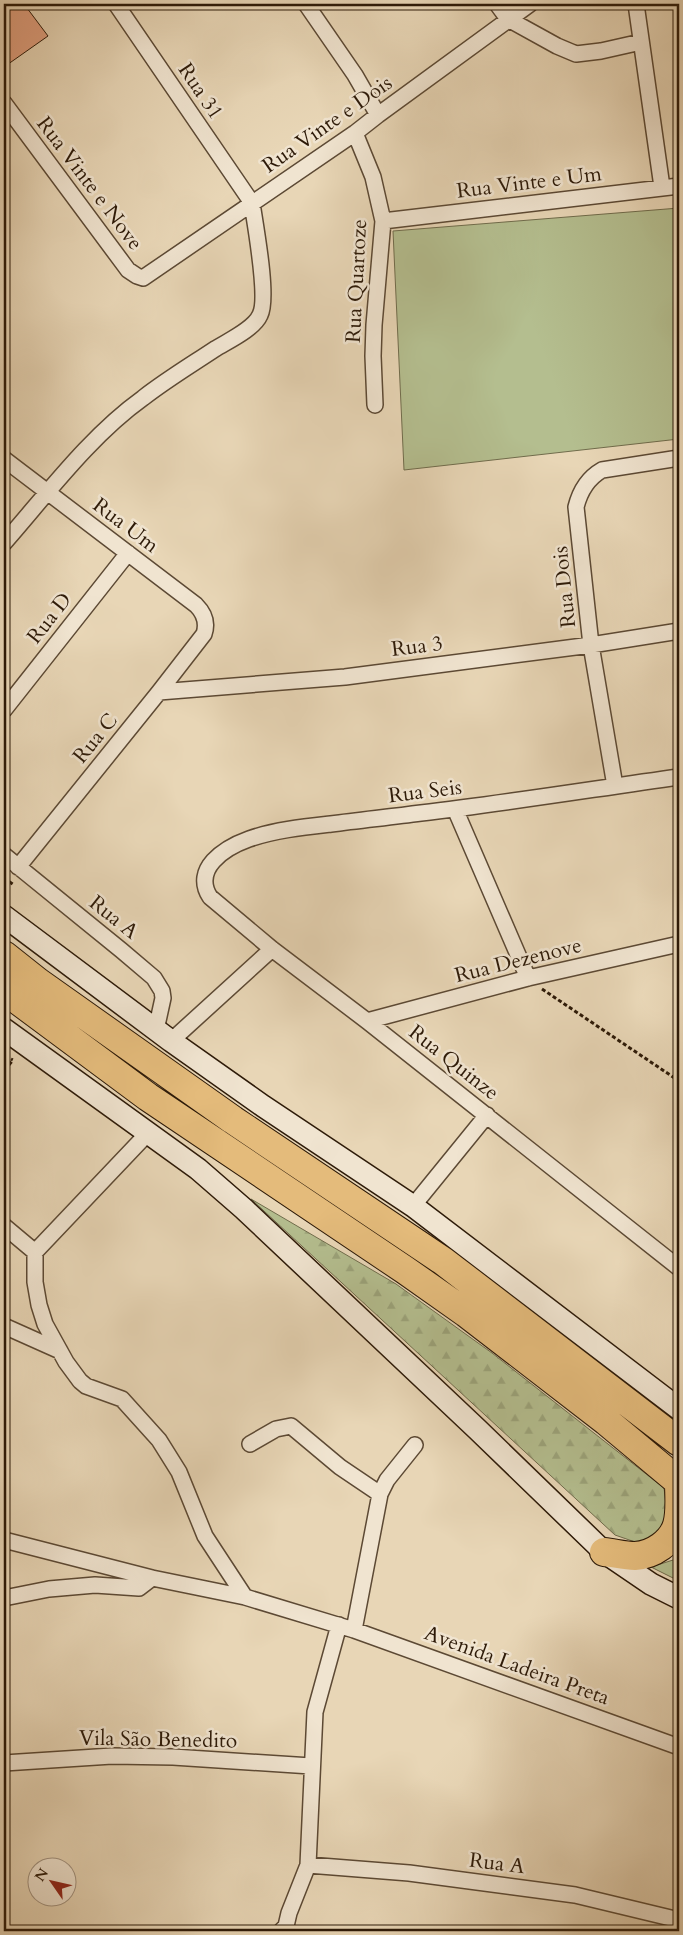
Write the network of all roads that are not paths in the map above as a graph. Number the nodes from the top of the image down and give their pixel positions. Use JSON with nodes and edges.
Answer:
{"nodes":[{"id":1,"x":116,"y":4,"type":"edge"},
{"id":2,"x":306,"y":4,"type":"edge"},
{"id":3,"x":497,"y":4,"type":"edge"},
{"id":4,"x":530,"y":4,"type":"edge"},
{"id":5,"x":636,"y":4,"type":"edge"},
{"id":6,"x":508,"y":19,"type":"junction"},
{"id":7,"x":641,"y":42,"type":"junction"},
{"id":8,"x":4,"y":103,"type":"edge"},
{"id":9,"x":378,"y":114,"type":"junction"},
{"id":10,"x":355,"y":133,"type":"junction"},
{"id":11,"x":679,"y":186,"type":"edge"},
{"id":12,"x":662,"y":187,"type":"junction"},
{"id":13,"x":252,"y":203,"type":"junction"},
{"id":14,"x":384,"y":221,"type":"junction"},
{"id":15,"x":148,"y":276,"type":"joint"},
{"id":16,"x":375,"y":405,"type":"dead end"},
{"id":17,"x":679,"y":458,"type":"edge"},
{"id":18,"x":4,"y":459,"type":"edge"},
{"id":19,"x":48,"y":493,"type":"junction"},
{"id":20,"x":4,"y":543,"type":"edge"},
{"id":21,"x":128,"y":553,"type":"junction"},
{"id":22,"x":679,"y":631,"type":"edge"},
{"id":23,"x":204,"y":634,"type":"joint"},
{"id":24,"x":591,"y":644,"type":"junction"},
{"id":25,"x":159,"y":692,"type":"junction"},
{"id":26,"x":4,"y":710,"type":"edge"},
{"id":27,"x":679,"y":777,"type":"edge"},
{"id":28,"x":615,"y":786,"type":"junction"},
{"id":29,"x":456,"y":809,"type":"junction"},
{"id":30,"x":4,"y":855,"type":"edge"},
{"id":31,"x":18,"y":867,"type":"junction"},
{"id":32,"x":204,"y":889,"type":"joint"},
{"id":33,"x":4,"y":916,"type":"edge"},
{"id":34,"x":679,"y":944,"type":"edge"},
{"id":35,"x":272,"y":949,"type":"junction"},
{"id":36,"x":4,"y":955,"type":"edge"},
{"id":37,"x":528,"y":978,"type":"junction"},
{"id":38,"x":4,"y":990,"type":"edge"},
{"id":39,"x":367,"y":1021,"type":"junction"},
{"id":40,"x":4,"y":1029,"type":"edge"},
{"id":41,"x":163,"y":1036,"type":"junction"},
{"id":42,"x":487,"y":1116,"type":"junction"},
{"id":43,"x":148,"y":1133,"type":"junction"},
{"id":44,"x":413,"y":1206,"type":"junction"},
{"id":45,"x":4,"y":1226,"type":"edge"},
{"id":46,"x":35,"y":1252,"type":"junction"},
{"id":47,"x":679,"y":1268,"type":"edge"},
{"id":48,"x":4,"y":1326,"type":"edge"},
{"id":49,"x":60,"y":1351,"type":"junction"},
{"id":50,"x":679,"y":1410,"type":"edge"},
{"id":51,"x":679,"y":1442,"type":"edge"},
{"id":52,"x":250,"y":1444,"type":"dead end"},
{"id":53,"x":415,"y":1445,"type":"dead end"},
{"id":54,"x":679,"y":1482,"type":"edge"},
{"id":55,"x":380,"y":1494,"type":"junction"},
{"id":56,"x":4,"y":1540,"type":"edge"},
{"id":57,"x":604,"y":1552,"type":"junction"},
{"id":58,"x":152,"y":1578,"type":"junction"},
{"id":59,"x":245,"y":1597,"type":"junction"},
{"id":60,"x":4,"y":1598,"type":"edge"},
{"id":61,"x":679,"y":1598,"type":"edge"},
{"id":62,"x":339,"y":1625,"type":"junction"},
{"id":63,"x":354,"y":1630,"type":"junction"},
{"id":64,"x":679,"y":1747,"type":"edge"},
{"id":65,"x":4,"y":1763,"type":"edge"},
{"id":66,"x":311,"y":1766,"type":"junction"},
{"id":67,"x":308,"y":1864,"type":"junction"},
{"id":68,"x":679,"y":1920,"type":"edge"},
{"id":69,"x":282,"y":1931,"type":"edge"}],
"edges":[{"from":1,"to":13,"type":"street","name":"Rua 31"},
{"from":2,"to":9,"type":"street"},
{"from":3,"to":6,"type":"street"},
{"from":4,"to":6,"type":"street","name":"Rua Vinte e Dois"},
{"from":5,"to":7,"type":"street"},
{"from":6,"to":7,"type":"street"},
{"from":6,"to":9,"type":"street","name":"Rua Vinte e Dois"},
{"from":7,"to":12,"type":"street"},
{"from":8,"to":15,"type":"street","name":"Rua Vinte e Nove"},
{"from":9,"to":10,"type":"street","name":"Rua Vinte e Dois"},
{"from":10,"to":13,"type":"street","name":"Rua Vinte e Dois"},
{"from":10,"to":14,"type":"street","name":"Rua Quartoze"},
{"from":11,"to":12,"type":"street","name":"Rua Vinte e Um"},
{"from":12,"to":14,"type":"street","name":"Rua Vinte e Um"},
{"from":13,"to":15,"type":"street","name":"Rua Vinte e Dois"},
{"from":13,"to":19,"type":"street"},
{"from":14,"to":16,"type":"street","name":"Rua Quartoze"},
{"from":17,"to":24,"type":"street","name":"Rua Dois"},
{"from":18,"to":19,"type":"street","name":"Rua Um"},
{"from":19,"to":20,"type":"street"},
{"from":19,"to":21,"type":"street","name":"Rua Um"},
{"from":21,"to":23,"type":"street","name":"Rua Um"},
{"from":21,"to":26,"type":"street","name":"Rua D"},
{"from":22,"to":24,"type":"street","name":"Rua 3"},
{"from":23,"to":25,"type":"street","name":"Rua C"},
{"from":24,"to":25,"type":"street","name":"Rua 3"},
{"from":24,"to":28,"type":"street","name":"Rua Dois"},
{"from":25,"to":31,"type":"street","name":"Rua C"},
{"from":27,"to":28,"type":"street","name":"Rua Seis"},
{"from":28,"to":29,"type":"street","name":"Rua Seis"},
{"from":29,"to":32,"type":"street","name":"Rua Seis"},
{"from":29,"to":37,"type":"street"},
{"from":30,"to":31,"type":"street","name":"Rua A"},
{"from":31,"to":41,"type":"street","name":"Rua A"},
{"from":32,"to":35,"type":"street","name":"Rua Quinze"},
{"from":33,"to":41,"type":"main road"},
{"from":34,"to":37,"type":"street","name":"Rua Dezenove"},
{"from":35,"to":39,"type":"street","name":"Rua Quinze"},
{"from":35,"to":41,"type":"street"},
{"from":36,"to":51,"type":"highway"},
{"from":37,"to":39,"type":"street","name":"Rua Dezenove"},
{"from":38,"to":54,"type":"highway"},
{"from":39,"to":42,"type":"street","name":"Rua Quinze"},
{"from":40,"to":43,"type":"main road"},
{"from":41,"to":44,"type":"main road"},
{"from":42,"to":44,"type":"street"},
{"from":42,"to":47,"type":"street","name":"Rua Quinze"},
{"from":43,"to":46,"type":"street"},
{"from":43,"to":57,"type":"main road"},
{"from":44,"to":50,"type":"main road"},
{"from":45,"to":46,"type":"street"},
{"from":46,"to":49,"type":"street"},
{"from":48,"to":49,"type":"street"},
{"from":49,"to":59,"type":"street"},
{"from":52,"to":55,"type":"street"},
{"from":53,"to":55,"type":"street"},
{"from":54,"to":57,"type":"highway"},
{"from":55,"to":63,"type":"street"},
{"from":56,"to":58,"type":"street","name":"Avenida Ladeira Preta"},
{"from":57,"to":61,"type":"main road"},
{"from":58,"to":59,"type":"street","name":"Avenida Ladeira Preta"},
{"from":58,"to":60,"type":"street"},
{"from":59,"to":62,"type":"street","name":"Avenida Ladeira Preta"},
{"from":62,"to":63,"type":"street","name":"Avenida Ladeira Preta"},
{"from":62,"to":66,"type":"street"},
{"from":63,"to":64,"type":"street","name":"Avenida Ladeira Preta"},
{"from":65,"to":66,"type":"street","name":"Vila São Benedito"},
{"from":66,"to":67,"type":"street"},
{"from":67,"to":68,"type":"street","name":"Rua A"},
{"from":67,"to":69,"type":"street"}]}
